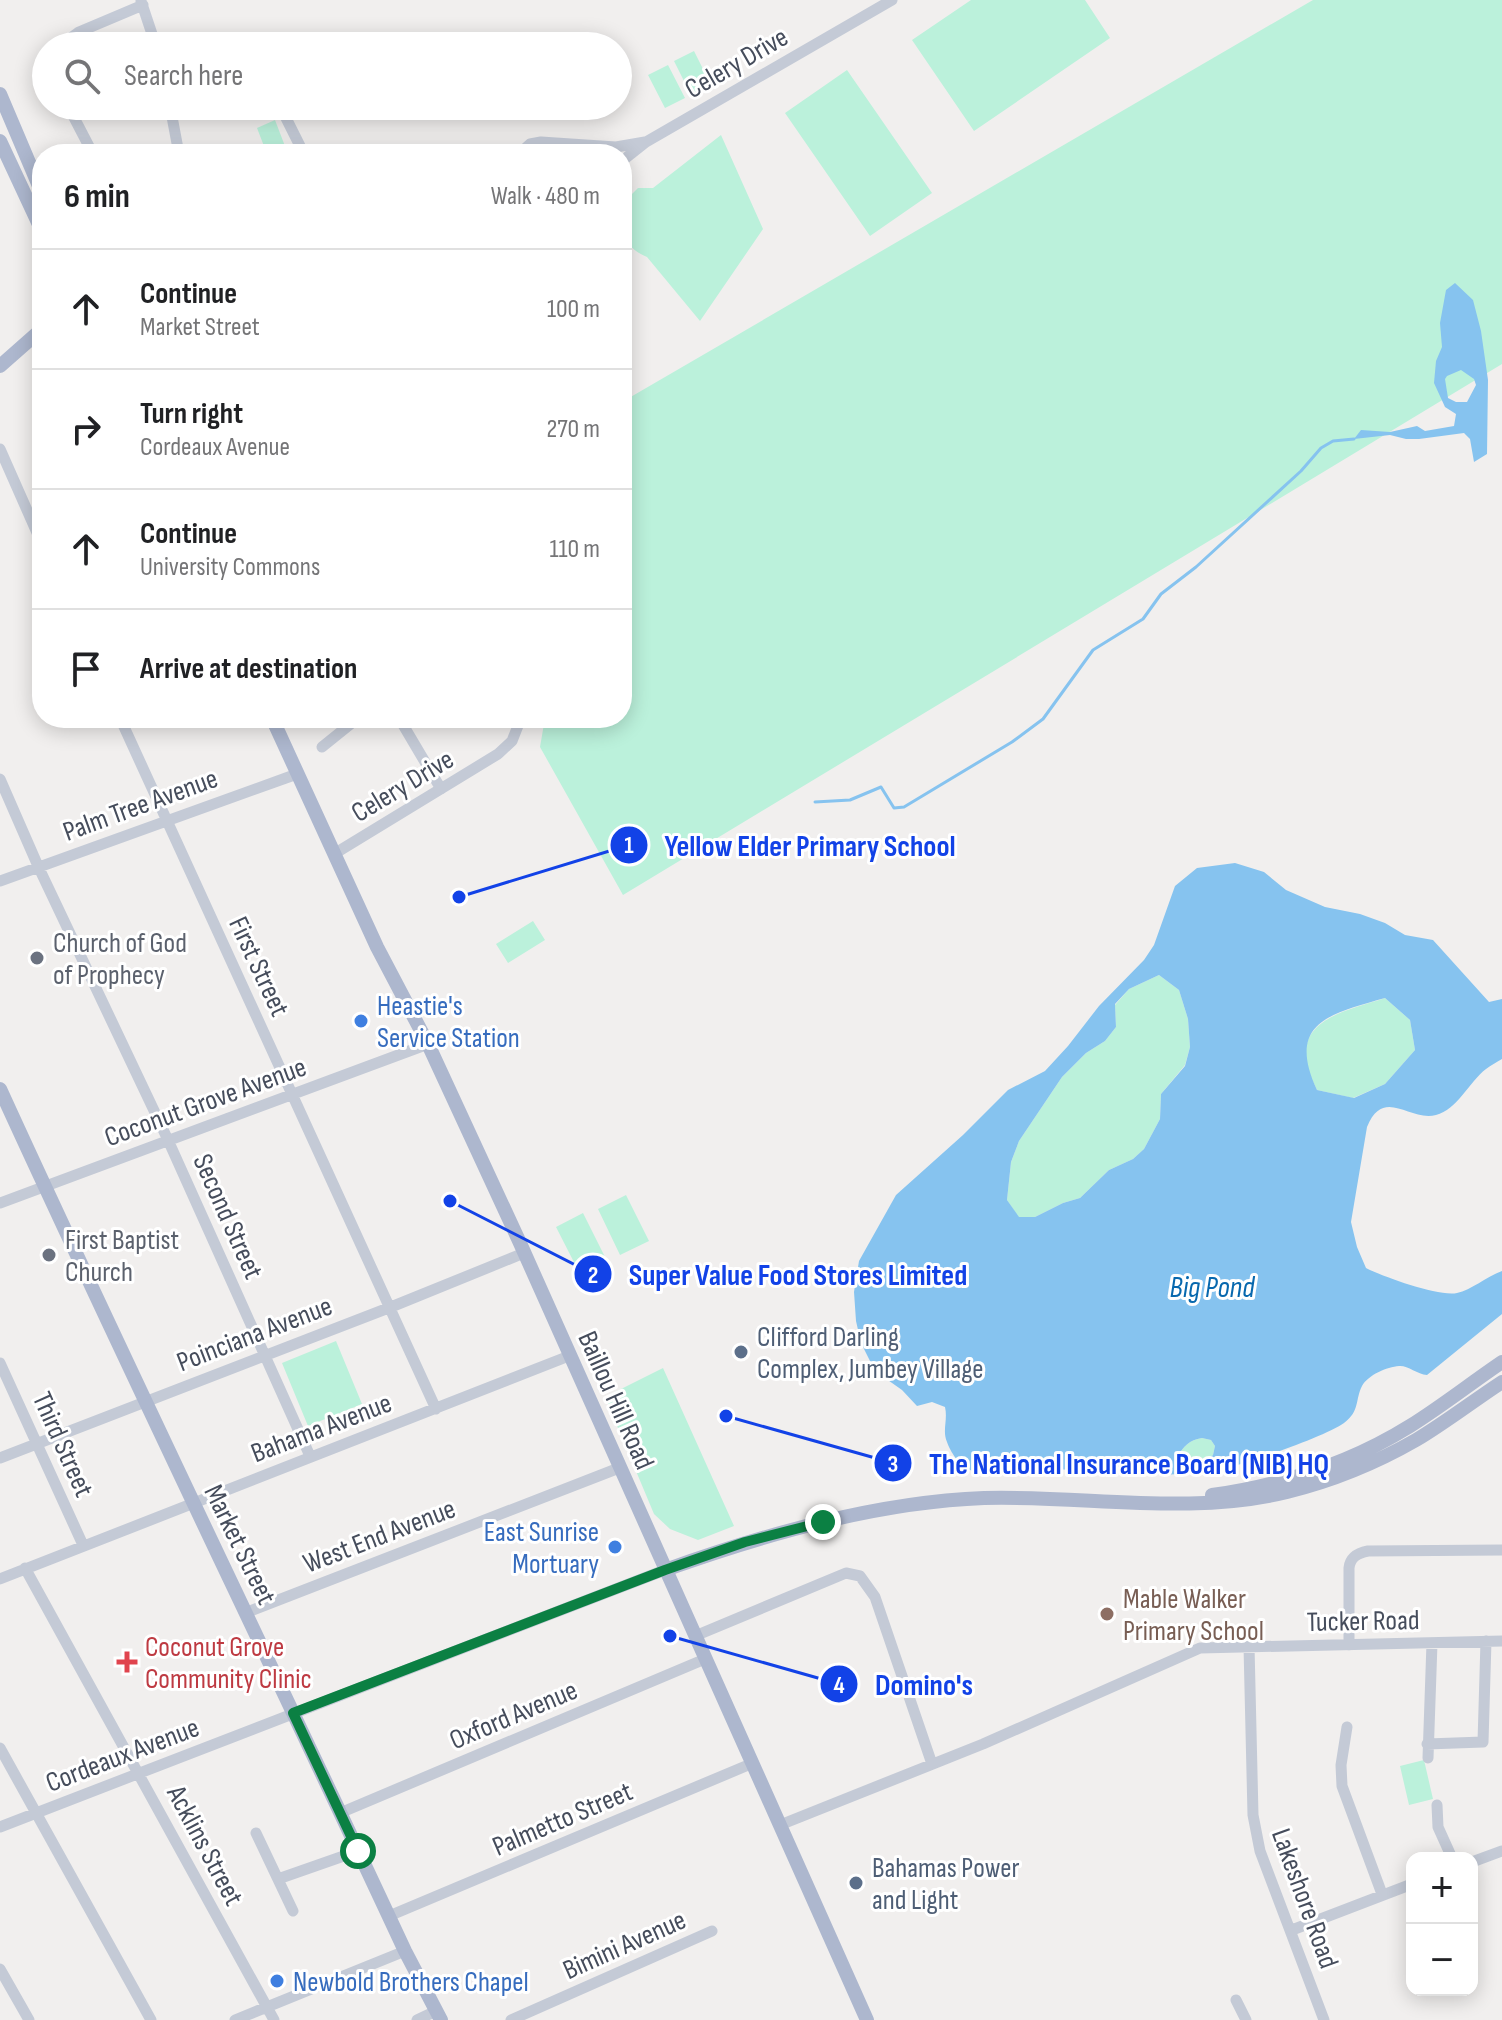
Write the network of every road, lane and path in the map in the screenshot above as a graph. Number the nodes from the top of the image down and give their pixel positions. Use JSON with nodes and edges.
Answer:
{"nodes":[{"id":1,"x":892,"y":0,"type":"edge"},
{"id":2,"x":142,"y":2,"type":"edge"},
{"id":3,"x":79,"y":32,"type":"edge"},
{"id":4,"x":152,"y":32,"type":"edge"},
{"id":5,"x":0,"y":94,"type":"edge"},
{"id":6,"x":75,"y":120,"type":"edge"},
{"id":7,"x":173,"y":120,"type":"edge"},
{"id":8,"x":287,"y":120,"type":"edge"},
{"id":9,"x":0,"y":141,"type":"edge"},
{"id":10,"x":646,"y":142,"type":"junction"},
{"id":11,"x":88,"y":144,"type":"edge"},
{"id":12,"x":177,"y":144,"type":"edge"},
{"id":13,"x":299,"y":144,"type":"edge"},
{"id":14,"x":530,"y":144,"type":"edge"},
{"id":15,"x":571,"y":144,"type":"edge"},
{"id":16,"x":632,"y":144,"type":"edge"},
{"id":17,"x":632,"y":153,"type":"edge"},
{"id":18,"x":32,"y":169,"type":"edge"},
{"id":19,"x":32,"y":210,"type":"edge"},
{"id":20,"x":32,"y":338,"type":"edge"},
{"id":21,"x":0,"y":366,"type":"edge"},
{"id":22,"x":0,"y":449,"type":"edge"},
{"id":23,"x":32,"y":521,"type":"edge"},
{"id":24,"x":124,"y":728,"type":"edge"},
{"id":25,"x":276,"y":728,"type":"edge"},
{"id":26,"x":346,"y":728,"type":"edge"},
{"id":27,"x":405,"y":728,"type":"edge"},
{"id":28,"x":517,"y":728,"type":"edge"},
{"id":29,"x":322,"y":747,"type":"dead end"},
{"id":30,"x":297,"y":774,"type":"junction"},
{"id":31,"x":0,"y":779,"type":"edge"},
{"id":32,"x":441,"y":789,"type":"junction"},
{"id":33,"x":166,"y":821,"type":"junction"},
{"id":34,"x":334,"y":854,"type":"junction"},
{"id":35,"x":38,"y":866,"type":"junction"},
{"id":36,"x":0,"y":881,"type":"edge"},
{"id":37,"x":428,"y":1044,"type":"junction"},
{"id":38,"x":0,"y":1089,"type":"edge"},
{"id":39,"x":293,"y":1094,"type":"junction"},
{"id":40,"x":168,"y":1140,"type":"junction"},
{"id":41,"x":44,"y":1185,"type":"junction"},
{"id":42,"x":0,"y":1203,"type":"edge"},
{"id":43,"x":524,"y":1253,"type":"junction"},
{"id":44,"x":391,"y":1307,"type":"junction"},
{"id":45,"x":265,"y":1354,"type":"junction"},
{"id":46,"x":569,"y":1356,"type":"junction"},
{"id":47,"x":1502,"y":1362,"type":"edge"},
{"id":48,"x":0,"y":1363,"type":"edge"},
{"id":49,"x":1502,"y":1382,"type":"edge"},
{"id":50,"x":144,"y":1400,"type":"junction"},
{"id":51,"x":436,"y":1409,"type":"junction"},
{"id":52,"x":38,"y":1443,"type":"junction"},
{"id":53,"x":310,"y":1456,"type":"junction"},
{"id":54,"x":0,"y":1458,"type":"edge"},
{"id":55,"x":619,"y":1468,"type":"junction"},
{"id":56,"x":1180,"y":1502,"type":"junction"},
{"id":57,"x":192,"y":1503,"type":"junction"},
{"id":58,"x":83,"y":1545,"type":"junction"},
{"id":59,"x":1502,"y":1550,"type":"edge"},
{"id":60,"x":25,"y":1568,"type":"junction"},
{"id":61,"x":665,"y":1570,"type":"junction"},
{"id":62,"x":0,"y":1579,"type":"edge"},
{"id":63,"x":245,"y":1613,"type":"junction"},
{"id":64,"x":695,"y":1636,"type":"junction"},
{"id":65,"x":1486,"y":1641,"type":"junction"},
{"id":66,"x":1502,"y":1641,"type":"edge"},
{"id":67,"x":1432,"y":1643,"type":"junction"},
{"id":68,"x":1349,"y":1645,"type":"junction"},
{"id":69,"x":1249,"y":1646,"type":"junction"},
{"id":70,"x":705,"y":1659,"type":"junction"},
{"id":71,"x":293,"y":1713,"type":"junction"},
{"id":72,"x":1347,"y":1727,"type":"dead end"},
{"id":73,"x":1483,"y":1742,"type":"junction"},
{"id":74,"x":1427,"y":1744,"type":"junction"},
{"id":75,"x":0,"y":1748,"type":"edge"},
{"id":76,"x":1483,"y":1757,"type":"dead end"},
{"id":77,"x":1428,"y":1758,"type":"dead end"},
{"id":78,"x":753,"y":1763,"type":"junction"},
{"id":79,"x":932,"y":1764,"type":"junction"},
{"id":80,"x":139,"y":1772,"type":"junction"},
{"id":81,"x":1437,"y":1805,"type":"dead end"},
{"id":82,"x":37,"y":1813,"type":"junction"},
{"id":83,"x":340,"y":1813,"type":"junction"},
{"id":84,"x":780,"y":1825,"type":"junction"},
{"id":85,"x":0,"y":1827,"type":"edge"},
{"id":86,"x":256,"y":1833,"type":"dead end"},
{"id":87,"x":358,"y":1851,"type":"junction"},
{"id":88,"x":1502,"y":1851,"type":"edge"},
{"id":89,"x":1449,"y":1852,"type":"edge"},
{"id":90,"x":1478,"y":1860,"type":"edge"},
{"id":91,"x":278,"y":1879,"type":"junction"},
{"id":92,"x":1406,"y":1886,"type":"edge"},
{"id":93,"x":1382,"y":1894,"type":"junction"},
{"id":94,"x":293,"y":1911,"type":"dead end"},
{"id":95,"x":389,"y":1916,"type":"junction"},
{"id":96,"x":1292,"y":1930,"type":"junction"},
{"id":97,"x":712,"y":1931,"type":"dead end"},
{"id":98,"x":405,"y":1951,"type":"junction"},
{"id":99,"x":0,"y":1969,"type":"edge"},
{"id":100,"x":1236,"y":2000,"type":"dead end"},
{"id":101,"x":267,"y":2006,"type":"junction"},
{"id":102,"x":438,"y":2015,"type":"edge"},
{"id":103,"x":29,"y":2020,"type":"edge"},
{"id":104,"x":151,"y":2020,"type":"edge"},
{"id":105,"x":235,"y":2020,"type":"edge"},
{"id":106,"x":274,"y":2020,"type":"edge"},
{"id":107,"x":417,"y":2020,"type":"edge"},
{"id":108,"x":511,"y":2020,"type":"edge"},
{"id":109,"x":867,"y":2020,"type":"edge"},
{"id":110,"x":1246,"y":2020,"type":"edge"},
{"id":111,"x":1324,"y":2020,"type":"edge"}],
"edges":[{"from":1,"to":10,"type":"street","name":"Celery Drive"},
{"from":2,"to":3,"type":"street"},
{"from":2,"to":4,"type":"street"},
{"from":5,"to":18,"type":"main road"},
{"from":6,"to":11,"type":"street"},
{"from":7,"to":12,"type":"street"},
{"from":8,"to":13,"type":"street"},
{"from":9,"to":19,"type":"main road"},
{"from":10,"to":16,"type":"street","name":"Celery Drive"},
{"from":10,"to":17,"type":"street","name":"Celery Drive"},
{"from":14,"to":15,"type":"street","name":"Celery Drive"},
{"from":20,"to":21,"type":"main road"},
{"from":22,"to":23,"type":"street"},
{"from":24,"to":33,"type":"street","name":"First Street"},
{"from":25,"to":30,"type":"main road","name":"Baillou Hill Road"},
{"from":26,"to":29,"type":"street"},
{"from":27,"to":32,"type":"street"},
{"from":28,"to":32,"type":"street","name":"Celery Drive"},
{"from":30,"to":33,"type":"street","name":"Palm Tree Avenue"},
{"from":30,"to":34,"type":"main road","name":"Baillou Hill Road"},
{"from":31,"to":35,"type":"street","name":"Second Street"},
{"from":32,"to":34,"type":"street","name":"Celery Drive"},
{"from":33,"to":35,"type":"street","name":"Palm Tree Avenue"},
{"from":33,"to":39,"type":"street","name":"First Street"},
{"from":34,"to":37,"type":"main road","name":"Baillou Hill Road"},
{"from":35,"to":36,"type":"street","name":"Palm Tree Avenue"},
{"from":35,"to":40,"type":"street","name":"Second Street"},
{"from":37,"to":39,"type":"street","name":"Coconut Grove Avenue"},
{"from":37,"to":43,"type":"main road","name":"Baillou Hill Road"},
{"from":38,"to":41,"type":"main road","name":"Market Street"},
{"from":39,"to":40,"type":"street","name":"Coconut Grove Avenue"},
{"from":39,"to":44,"type":"street","name":"First Street"},
{"from":40,"to":41,"type":"street","name":"Coconut Grove Avenue"},
{"from":40,"to":45,"type":"street","name":"Second Street"},
{"from":41,"to":42,"type":"street","name":"Coconut Grove Avenue"},
{"from":41,"to":50,"type":"main road","name":"Market Street"},
{"from":43,"to":44,"type":"street","name":"Poinciana Avenue"},
{"from":43,"to":46,"type":"main road","name":"Baillou Hill Road"},
{"from":44,"to":45,"type":"street","name":"Poinciana Avenue"},
{"from":44,"to":51,"type":"street","name":"First Street"},
{"from":45,"to":50,"type":"street","name":"Poinciana Avenue"},
{"from":45,"to":53,"type":"street","name":"Second Street"},
{"from":46,"to":51,"type":"street","name":"Bahama Avenue"},
{"from":46,"to":55,"type":"main road","name":"Baillou Hill Road"},
{"from":47,"to":56,"type":"main road"},
{"from":48,"to":52,"type":"street","name":"Third Street"},
{"from":49,"to":56,"type":"main road"},
{"from":50,"to":52,"type":"street","name":"Poinciana Avenue"},
{"from":50,"to":57,"type":"main road","name":"Market Street"},
{"from":51,"to":53,"type":"street","name":"Bahama Avenue"},
{"from":52,"to":54,"type":"street","name":"Poinciana Avenue"},
{"from":52,"to":58,"type":"street","name":"Third Street"},
{"from":53,"to":57,"type":"street","name":"Bahama Avenue"},
{"from":55,"to":61,"type":"main road","name":"Baillou Hill Road"},
{"from":55,"to":63,"type":"street","name":"West End Avenue"},
{"from":56,"to":61,"type":"main road"},
{"from":57,"to":58,"type":"street","name":"Bahama Avenue"},
{"from":57,"to":63,"type":"main road","name":"Market Street"},
{"from":58,"to":60,"type":"street","name":"Bahama Avenue"},
{"from":59,"to":68,"type":"street"},
{"from":60,"to":62,"type":"street","name":"Bahama Avenue"},
{"from":60,"to":80,"type":"street","name":"Acklins Street"},
{"from":61,"to":64,"type":"main road","name":"Baillou Hill Road"},
{"from":61,"to":71,"type":"street","name":"Cordeaux Avenue"},
{"from":63,"to":71,"type":"main road","name":"Market Street"},
{"from":64,"to":70,"type":"main road","name":"Baillou Hill Road"},
{"from":64,"to":79,"type":"street"},
{"from":65,"to":66,"type":"street","name":"Tucker Road"},
{"from":65,"to":67,"type":"street","name":"Tucker Road"},
{"from":65,"to":73,"type":"street"},
{"from":67,"to":68,"type":"street","name":"Tucker Road"},
{"from":67,"to":74,"type":"street"},
{"from":68,"to":69,"type":"street","name":"Tucker Road"},
{"from":69,"to":79,"type":"street","name":"Tucker Road"},
{"from":69,"to":96,"type":"street","name":"Lakeshore Road"},
{"from":70,"to":78,"type":"main road","name":"Baillou Hill Road"},
{"from":70,"to":83,"type":"street","name":"Oxford Avenue"},
{"from":71,"to":80,"type":"street","name":"Cordeaux Avenue"},
{"from":71,"to":83,"type":"main road","name":"Market Street"},
{"from":72,"to":93,"type":"street"},
{"from":73,"to":74,"type":"street"},
{"from":73,"to":76,"type":"street"},
{"from":74,"to":77,"type":"street"},
{"from":75,"to":82,"type":"street"},
{"from":78,"to":84,"type":"main road","name":"Baillou Hill Road"},
{"from":78,"to":95,"type":"street","name":"Palmetto Street"},
{"from":79,"to":84,"type":"street","name":"Tucker Road"},
{"from":80,"to":82,"type":"street","name":"Cordeaux Avenue"},
{"from":80,"to":101,"type":"street","name":"Acklins Street"},
{"from":81,"to":89,"type":"street"},
{"from":82,"to":85,"type":"street","name":"Cordeaux Avenue"},
{"from":82,"to":104,"type":"street"},
{"from":83,"to":87,"type":"main road","name":"Market Street"},
{"from":84,"to":109,"type":"main road","name":"Baillou Hill Road"},
{"from":86,"to":91,"type":"street"},
{"from":87,"to":91,"type":"street"},
{"from":87,"to":95,"type":"main road","name":"Market Street"},
{"from":88,"to":90,"type":"street"},
{"from":91,"to":94,"type":"street"},
{"from":92,"to":93,"type":"street"},
{"from":93,"to":96,"type":"street"},
{"from":95,"to":98,"type":"main road","name":"Market Street"},
{"from":96,"to":111,"type":"street","name":"Lakeshore Road"},
{"from":97,"to":108,"type":"street","name":"Bimini Avenue"},
{"from":98,"to":101,"type":"street"},
{"from":98,"to":102,"type":"main road","name":"Market Street"},
{"from":99,"to":103,"type":"street"},
{"from":100,"to":110,"type":"street"},
{"from":101,"to":105,"type":"street"},
{"from":101,"to":106,"type":"street","name":"Acklins Street"},
{"from":102,"to":107,"type":"street"}]}
